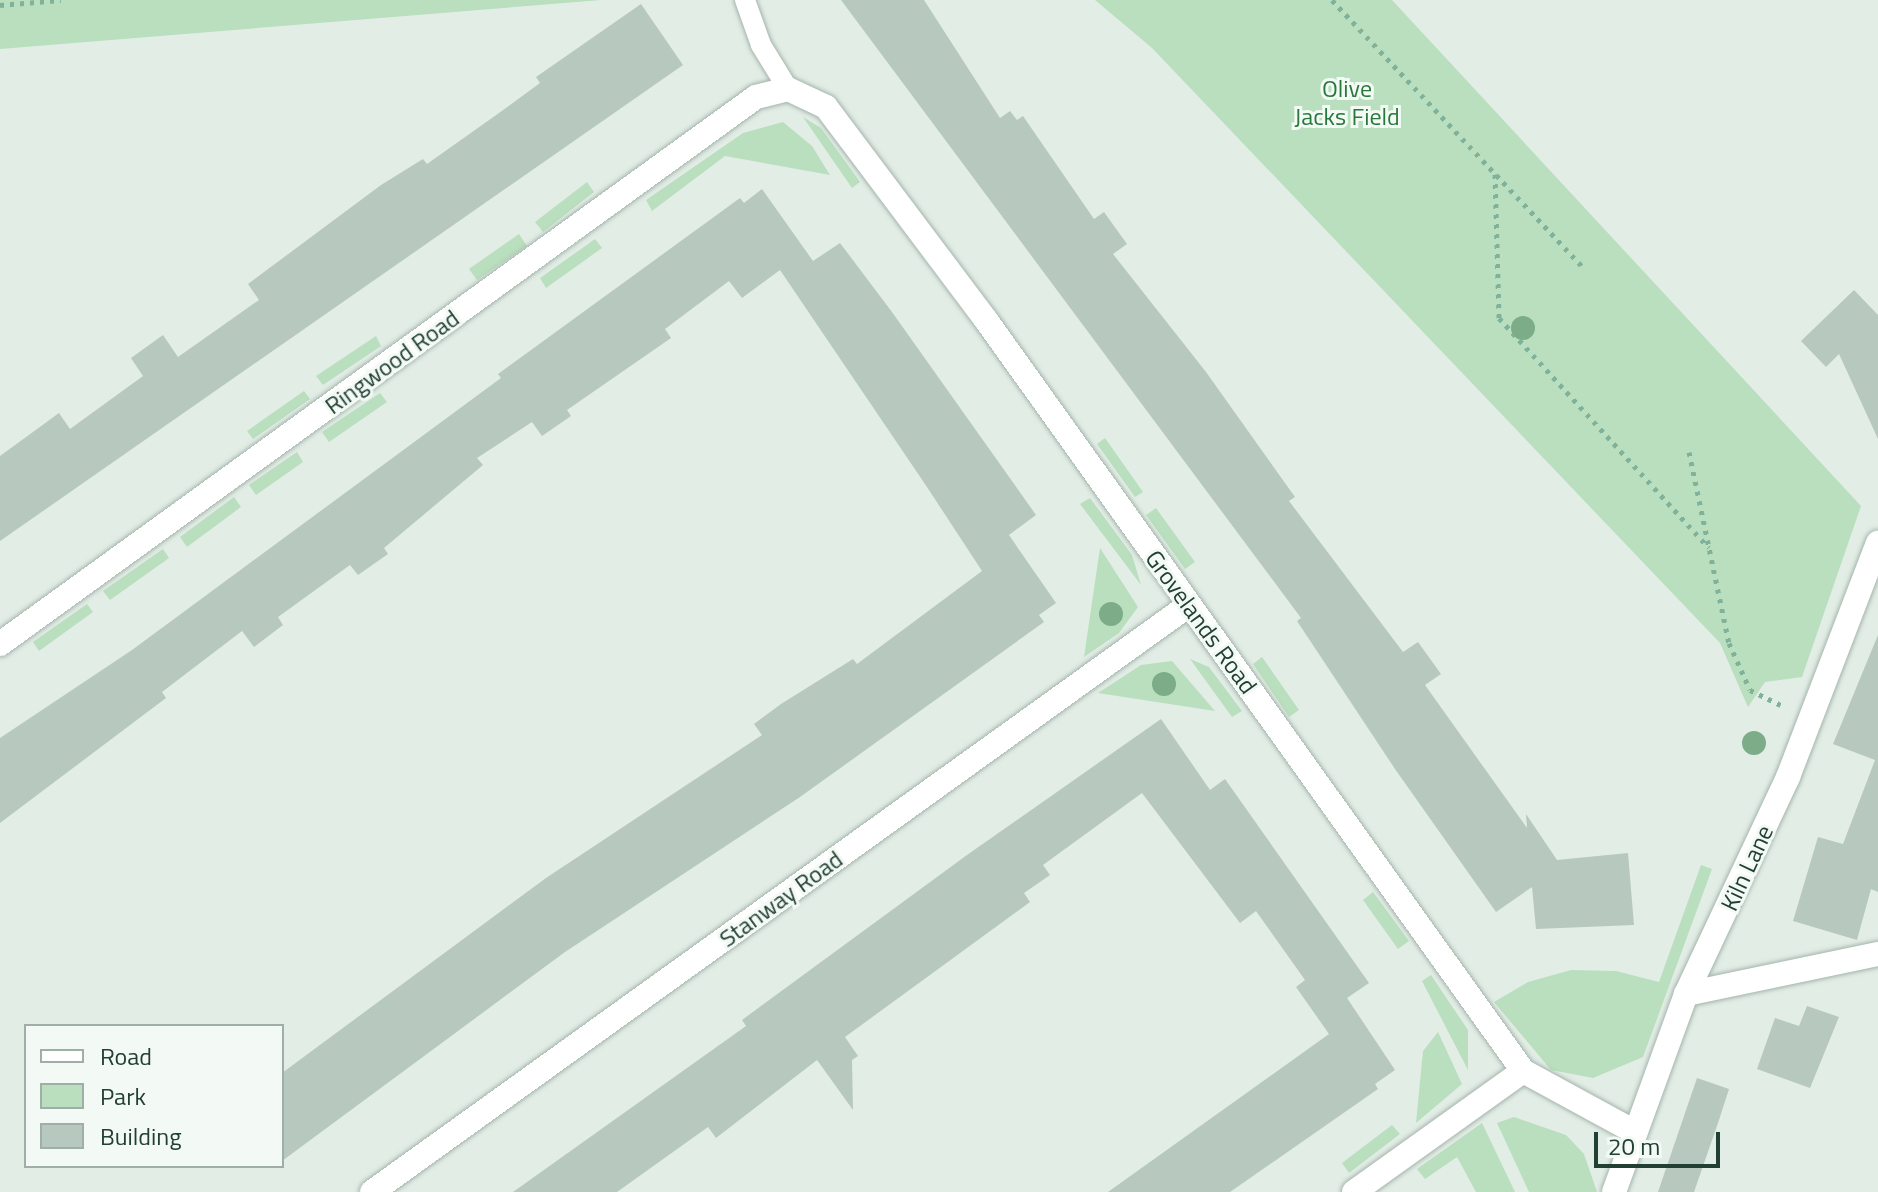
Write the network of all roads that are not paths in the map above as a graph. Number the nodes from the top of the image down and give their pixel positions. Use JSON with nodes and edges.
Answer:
{"nodes":[{"id":1,"x":745,"y":0,"type":"edge"},
{"id":2,"x":788,"y":89,"type":"junction"},
{"id":3,"x":1878,"y":543,"type":"edge"},
{"id":4,"x":1189,"y":605,"type":"junction"},
{"id":5,"x":0,"y":644,"type":"edge"},
{"id":6,"x":1878,"y":954,"type":"edge"},
{"id":7,"x":1686,"y":994,"type":"junction"},
{"id":8,"x":1523,"y":1071,"type":"junction"},
{"id":9,"x":1635,"y":1132,"type":"junction"},
{"id":10,"x":372,"y":1192,"type":"edge"},
{"id":11,"x":1354,"y":1192,"type":"edge"},
{"id":12,"x":1614,"y":1192,"type":"edge"}],
"edges":[{"from":1,"to":2,"type":"lane"},
{"from":2,"to":4,"type":"street","name":"Grovelands Road"},
{"from":2,"to":5,"type":"street","name":"Ringwood Road"},
{"from":3,"to":7,"type":"street","name":"Kiln Lane"},
{"from":4,"to":8,"type":"street","name":"Grovelands Road"},
{"from":4,"to":10,"type":"street","name":"Stanway Road"},
{"from":6,"to":7,"type":"street"},
{"from":7,"to":9,"type":"street","name":"Kiln Lane"},
{"from":8,"to":9,"type":"street","name":"Grovelands Road"},
{"from":8,"to":11,"type":"street"},
{"from":9,"to":12,"type":"street","name":"Kiln Lane"}]}
